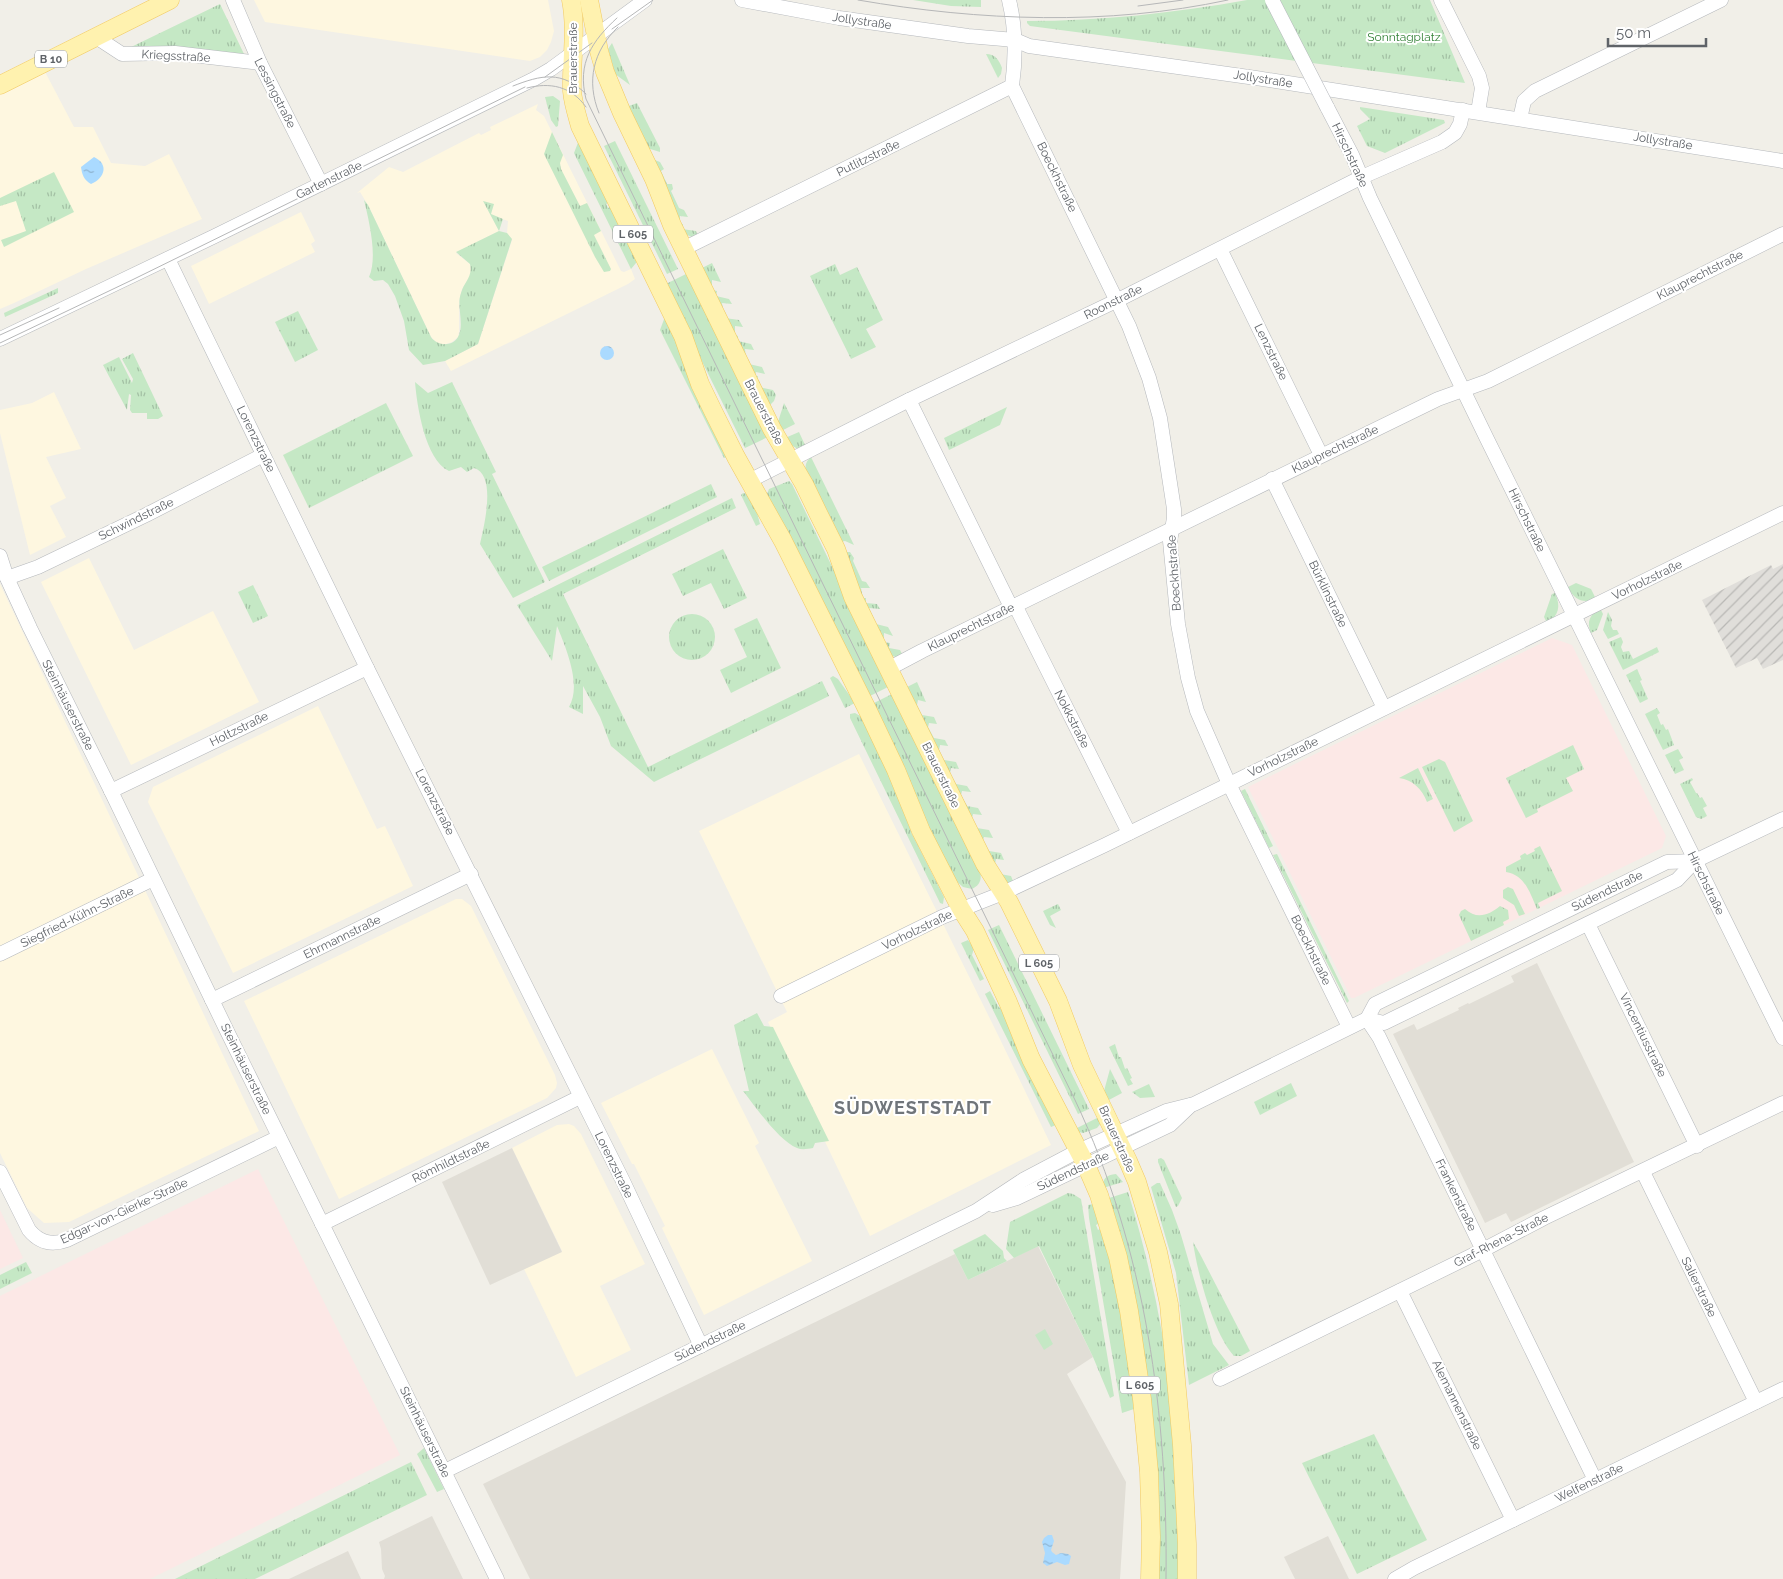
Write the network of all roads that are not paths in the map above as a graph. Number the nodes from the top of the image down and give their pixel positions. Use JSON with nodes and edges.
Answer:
{"nodes":[{"id":1,"x":170,"y":0,"type":"edge"},
{"id":2,"x":233,"y":0,"type":"edge"},
{"id":3,"x":571,"y":0,"type":"edge"},
{"id":4,"x":589,"y":0,"type":"edge"},
{"id":5,"x":645,"y":0,"type":"edge"},
{"id":6,"x":742,"y":0,"type":"edge"},
{"id":7,"x":1009,"y":0,"type":"edge"},
{"id":8,"x":1272,"y":0,"type":"edge"},
{"id":9,"x":1441,"y":0,"type":"edge"},
{"id":10,"x":1721,"y":0,"type":"edge"},
{"id":11,"x":596,"y":36,"type":"junction"},
{"id":12,"x":96,"y":37,"type":"junction"},
{"id":13,"x":1015,"y":40,"type":"junction"},
{"id":14,"x":574,"y":52,"type":"junction"},
{"id":15,"x":260,"y":63,"type":"junction"},
{"id":16,"x":0,"y":85,"type":"edge"},
{"id":17,"x":1012,"y":86,"type":"junction"},
{"id":18,"x":1463,"y":110,"type":"junction"},
{"id":19,"x":1478,"y":112,"type":"junction"},
{"id":20,"x":1520,"y":119,"type":"junction"},
{"id":21,"x":1783,"y":161,"type":"edge"},
{"id":22,"x":1362,"y":178,"type":"junction"},
{"id":23,"x":321,"y":184,"type":"junction"},
{"id":24,"x":1783,"y":234,"type":"edge"},
{"id":25,"x":683,"y":249,"type":"junction"},
{"id":26,"x":1220,"y":249,"type":"junction"},
{"id":27,"x":168,"y":259,"type":"junction"},
{"id":28,"x":1118,"y":300,"type":"junction"},
{"id":29,"x":0,"y":339,"type":"edge"},
{"id":30,"x":1464,"y":390,"type":"junction"},
{"id":31,"x":910,"y":400,"type":"junction"},
{"id":32,"x":263,"y":455,"type":"junction"},
{"id":33,"x":1321,"y":455,"type":"junction"},
{"id":34,"x":790,"y":460,"type":"junction"},
{"id":35,"x":1272,"y":479,"type":"junction"},
{"id":36,"x":749,"y":481,"type":"junction"},
{"id":37,"x":1783,"y":513,"type":"edge"},
{"id":38,"x":1171,"y":529,"type":"junction"},
{"id":39,"x":0,"y":556,"type":"edge"},
{"id":40,"x":7,"y":578,"type":"junction"},
{"id":41,"x":1013,"y":606,"type":"junction"},
{"id":42,"x":1574,"y":615,"type":"junction"},
{"id":43,"x":367,"y":668,"type":"junction"},
{"id":44,"x":888,"y":669,"type":"junction"},
{"id":45,"x":1384,"y":708,"type":"junction"},
{"id":46,"x":1229,"y":784,"type":"junction"},
{"id":47,"x":111,"y":791,"type":"junction"},
{"id":48,"x":1783,"y":819,"type":"edge"},
{"id":49,"x":1129,"y":832,"type":"junction"},
{"id":50,"x":1695,"y":861,"type":"junction"},
{"id":51,"x":471,"y":874,"type":"junction"},
{"id":52,"x":153,"y":880,"type":"junction"},
{"id":53,"x":1003,"y":893,"type":"junction"},
{"id":54,"x":961,"y":909,"type":"junction"},
{"id":55,"x":1588,"y":924,"type":"junction"},
{"id":56,"x":1522,"y":933,"type":"junction"},
{"id":57,"x":1531,"y":951,"type":"junction"},
{"id":58,"x":0,"y":954,"type":"edge"},
{"id":59,"x":781,"y":996,"type":"dead end"},
{"id":60,"x":212,"y":1000,"type":"junction"},
{"id":61,"x":1367,"y":1019,"type":"junction"},
{"id":62,"x":1349,"y":1027,"type":"junction"},
{"id":63,"x":1783,"y":1038,"type":"edge"},
{"id":64,"x":580,"y":1097,"type":"junction"},
{"id":65,"x":1783,"y":1103,"type":"edge"},
{"id":66,"x":279,"y":1137,"type":"junction"},
{"id":67,"x":1119,"y":1141,"type":"junction"},
{"id":68,"x":1698,"y":1146,"type":"junction"},
{"id":69,"x":1082,"y":1158,"type":"junction"},
{"id":70,"x":0,"y":1172,"type":"edge"},
{"id":71,"x":1642,"y":1172,"type":"junction"},
{"id":72,"x":322,"y":1224,"type":"junction"},
{"id":73,"x":1483,"y":1250,"type":"junction"},
{"id":74,"x":1400,"y":1291,"type":"junction"},
{"id":75,"x":701,"y":1346,"type":"junction"},
{"id":76,"x":1220,"y":1379,"type":"dead end"},
{"id":77,"x":1783,"y":1388,"type":"edge"},
{"id":78,"x":1756,"y":1402,"type":"junction"},
{"id":79,"x":444,"y":1471,"type":"junction"},
{"id":80,"x":1595,"y":1480,"type":"junction"},
{"id":81,"x":1513,"y":1520,"type":"junction"},
{"id":82,"x":497,"y":1579,"type":"edge"},
{"id":83,"x":1150,"y":1579,"type":"edge"},
{"id":84,"x":1187,"y":1579,"type":"edge"},
{"id":85,"x":1395,"y":1579,"type":"edge"}],
"edges":[{"from":1,"to":12,"type":"main road","number":"B 10"},
{"from":2,"to":15,"type":"street","name":"Lessingstraße"},
{"from":3,"to":14,"type":"main road","name":"Brauerstraße","number":"L 605"},
{"from":4,"to":11,"type":"main road","name":"Brauerstraße","number":"L 605"},
{"from":5,"to":11,"type":"street","name":"Gartenstraße"},
{"from":6,"to":13,"type":"street","name":"Jollystraße"},
{"from":7,"to":13,"type":"street"},
{"from":8,"to":22,"type":"street","name":"Hirschstraße","bridge":true},
{"from":9,"to":19,"type":"street"},
{"from":10,"to":20,"type":"street"},
{"from":11,"to":14,"type":"street","name":"Gartenstraße"},
{"from":11,"to":25,"type":"main road","name":"Brauerstraße","number":"L 605"},
{"from":12,"to":15,"type":"street","name":"Kriegsstraße"},
{"from":12,"to":16,"type":"main road","number":"B 10"},
{"from":13,"to":17,"type":"street"},
{"from":13,"to":18,"type":"street","name":"Jollystraße"},
{"from":14,"to":23,"type":"street","name":"Gartenstraße"},
{"from":14,"to":36,"type":"main road","name":"Brauerstraße","number":"L 605"},
{"from":15,"to":23,"type":"street","name":"Lessingstraße"},
{"from":17,"to":25,"type":"street","name":"Putlitzstraße"},
{"from":17,"to":28,"type":"street","name":"Boeckhstraße"},
{"from":18,"to":19,"type":"street","name":"Jollystraße"},
{"from":18,"to":22,"type":"street","name":"Roonstraße"},
{"from":19,"to":20,"type":"street","name":"Jollystraße"},
{"from":20,"to":21,"type":"street","name":"Jollystraße"},
{"from":22,"to":26,"type":"street","name":"Roonstraße"},
{"from":22,"to":30,"type":"street","name":"Hirschstraße"},
{"from":23,"to":27,"type":"street","name":"Gartenstraße"},
{"from":24,"to":30,"type":"street","name":"Klauprechtstraße"},
{"from":25,"to":34,"type":"main road","name":"Brauerstraße","number":"L 605"},
{"from":26,"to":28,"type":"street","name":"Roonstraße"},
{"from":26,"to":33,"type":"street","name":"Lenzstraße"},
{"from":27,"to":29,"type":"street","name":"Gartenstraße"},
{"from":27,"to":32,"type":"street","name":"Lorenzstraße"},
{"from":28,"to":31,"type":"street","name":"Roonstraße"},
{"from":28,"to":38,"type":"street","name":"Boeckhstraße"},
{"from":30,"to":33,"type":"street","name":"Klauprechtstraße"},
{"from":30,"to":42,"type":"street","name":"Hirschstraße"},
{"from":31,"to":34,"type":"street","name":"Roonstraße"},
{"from":31,"to":41,"type":"street","name":"Nokkstraße"},
{"from":32,"to":40,"type":"street","name":"Schwindstraße"},
{"from":32,"to":43,"type":"street","name":"Lorenzstraße"},
{"from":33,"to":35,"type":"street","name":"Klauprechtstraße"},
{"from":34,"to":36,"type":"street","name":"Roonstraße"},
{"from":34,"to":44,"type":"main road","name":"Brauerstraße","number":"L 605"},
{"from":35,"to":38,"type":"street","name":"Klauprechtstraße"},
{"from":35,"to":45,"type":"street","name":"Bürklinstraße"},
{"from":36,"to":54,"type":"main road","name":"Brauerstraße","number":"L 605"},
{"from":37,"to":42,"type":"street","name":"Vorholzstraße"},
{"from":38,"to":41,"type":"street","name":"Klauprechtstraße"},
{"from":38,"to":46,"type":"street","name":"Boeckhstraße"},
{"from":39,"to":40,"type":"street","name":"Steinhäuserstraße"},
{"from":40,"to":47,"type":"street","name":"Steinhäuserstraße"},
{"from":41,"to":44,"type":"street","name":"Klauprechtstraße"},
{"from":41,"to":49,"type":"street","name":"Nokkstraße"},
{"from":42,"to":45,"type":"street","name":"Vorholzstraße"},
{"from":42,"to":50,"type":"street","name":"Hirschstraße"},
{"from":43,"to":47,"type":"street","name":"Holtzstraße"},
{"from":43,"to":51,"type":"street","name":"Lorenzstraße"},
{"from":44,"to":53,"type":"main road","name":"Brauerstraße","number":"L 605"},
{"from":45,"to":46,"type":"street","name":"Vorholzstraße"},
{"from":46,"to":49,"type":"street","name":"Vorholzstraße"},
{"from":46,"to":62,"type":"street","name":"Boeckhstraße"},
{"from":47,"to":52,"type":"street","name":"Steinhäuserstraße"},
{"from":48,"to":50,"type":"street","name":"Südendstraße"},
{"from":49,"to":53,"type":"street","name":"Vorholzstraße"},
{"from":50,"to":55,"type":"street","name":"Südendstraße"},
{"from":50,"to":56,"type":"street","name":"Südendstraße"},
{"from":50,"to":63,"type":"street","name":"Hirschstraße"},
{"from":51,"to":60,"type":"street","name":"Ehrmannstraße"},
{"from":51,"to":64,"type":"street","name":"Lorenzstraße"},
{"from":52,"to":58,"type":"street","name":"Siegfried-Kühn-Straße"},
{"from":52,"to":60,"type":"street","name":"Steinhäuserstraße"},
{"from":53,"to":54,"type":"street","name":"Vorholzstraße"},
{"from":53,"to":67,"type":"main road","name":"Brauerstraße","number":"L 605"},
{"from":54,"to":59,"type":"street","name":"Vorholzstraße"},
{"from":54,"to":69,"type":"main road","name":"Brauerstraße","number":"L 605"},
{"from":55,"to":57,"type":"street","name":"Südendstraße"},
{"from":55,"to":68,"type":"street","name":"Vincentiusstraße"},
{"from":56,"to":57,"type":"street"},
{"from":56,"to":61,"type":"street","name":"Südendstraße"},
{"from":57,"to":61,"type":"street","name":"Südendstraße"},
{"from":60,"to":66,"type":"street","name":"Steinhäuserstraße"},
{"from":61,"to":62,"type":"street","name":"Südendstraße"},
{"from":61,"to":73,"type":"street","name":"Frankenstraße"},
{"from":62,"to":67,"type":"street","name":"Südendstraße"},
{"from":64,"to":72,"type":"street","name":"Römhildtstraße"},
{"from":64,"to":75,"type":"street","name":"Lorenzstraße"},
{"from":65,"to":68,"type":"street","name":"Graf-Rhena-Straße"},
{"from":66,"to":70,"type":"street","name":"Edgar-von-Gierke-Straße"},
{"from":66,"to":72,"type":"street","name":"Steinhäuserstraße"},
{"from":67,"to":69,"type":"street","name":"Südendstraße"},
{"from":67,"to":84,"type":"main road","name":"Brauerstraße","number":"L 605"},
{"from":68,"to":71,"type":"street","name":"Graf-Rhena-Straße"},
{"from":69,"to":75,"type":"street","name":"Südendstraße"},
{"from":69,"to":83,"type":"main road","name":"Brauerstraße","number":"L 605"},
{"from":71,"to":73,"type":"street","name":"Graf-Rhena-Straße"},
{"from":71,"to":78,"type":"street","name":"Salierstraße"},
{"from":72,"to":79,"type":"street","name":"Steinhäuserstraße"},
{"from":73,"to":74,"type":"street","name":"Graf-Rhena-Straße"},
{"from":73,"to":80,"type":"street","name":"Frankenstraße"},
{"from":74,"to":76,"type":"street","name":"Graf-Rhena-Straße"},
{"from":74,"to":81,"type":"street","name":"Alemannenstraße"},
{"from":75,"to":79,"type":"street","name":"Südendstraße"},
{"from":77,"to":78,"type":"street","name":"Welfenstraße"},
{"from":78,"to":80,"type":"street","name":"Welfenstraße"},
{"from":79,"to":82,"type":"street","name":"Steinhäuserstraße"},
{"from":80,"to":81,"type":"street","name":"Welfenstraße"},
{"from":81,"to":85,"type":"street","name":"Welfenstraße"}]}
